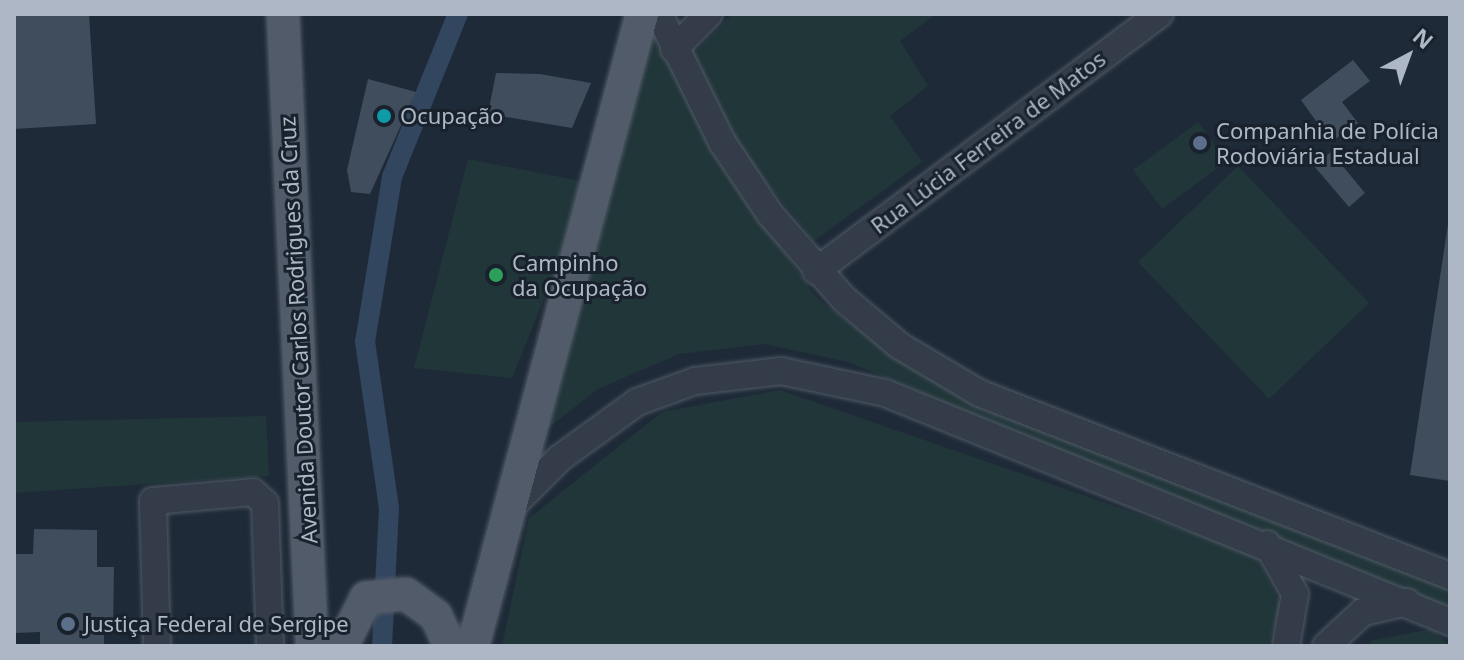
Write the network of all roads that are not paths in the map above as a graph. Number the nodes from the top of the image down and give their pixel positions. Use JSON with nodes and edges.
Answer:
{"nodes":[{"id":1,"x":283,"y":14,"type":"edge"},
{"id":2,"x":642,"y":14,"type":"edge"},
{"id":3,"x":659,"y":14,"type":"edge"},
{"id":4,"x":709,"y":14,"type":"edge"},
{"id":5,"x":1160,"y":14,"type":"edge"},
{"id":6,"x":674,"y":49,"type":"junction"},
{"id":7,"x":816,"y":271,"type":"junction"},
{"id":8,"x":505,"y":513,"type":"junction"},
{"id":9,"x":1267,"y":544,"type":"junction"},
{"id":10,"x":1450,"y":576,"type":"edge"},
{"id":11,"x":1407,"y":602,"type":"junction"},
{"id":12,"x":1450,"y":622,"type":"edge"},
{"id":13,"x":157,"y":646,"type":"edge"},
{"id":14,"x":270,"y":646,"type":"edge"},
{"id":15,"x":312,"y":646,"type":"edge"},
{"id":16,"x":342,"y":646,"type":"edge"},
{"id":17,"x":450,"y":646,"type":"edge"},
{"id":18,"x":473,"y":646,"type":"edge"},
{"id":19,"x":1286,"y":646,"type":"edge"},
{"id":20,"x":1326,"y":646,"type":"edge"}],
"edges":[{"from":1,"to":15,"type":"main road","name":"Avenida Doutor Carlos Rodrigues da Cruz"},
{"from":2,"to":8,"type":"main road"},
{"from":3,"to":6,"type":"street"},
{"from":4,"to":6,"type":"street"},
{"from":5,"to":7,"type":"street","name":"Rua Lúcia Ferreira de Matos"},
{"from":6,"to":7,"type":"street"},
{"from":7,"to":10,"type":"street"},
{"from":8,"to":9,"type":"street"},
{"from":8,"to":18,"type":"main road"},
{"from":9,"to":11,"type":"street"},
{"from":9,"to":19,"type":"street"},
{"from":11,"to":12,"type":"street"},
{"from":11,"to":20,"type":"street"},
{"from":13,"to":14,"type":"street"},
{"from":16,"to":17,"type":"main road"}]}
